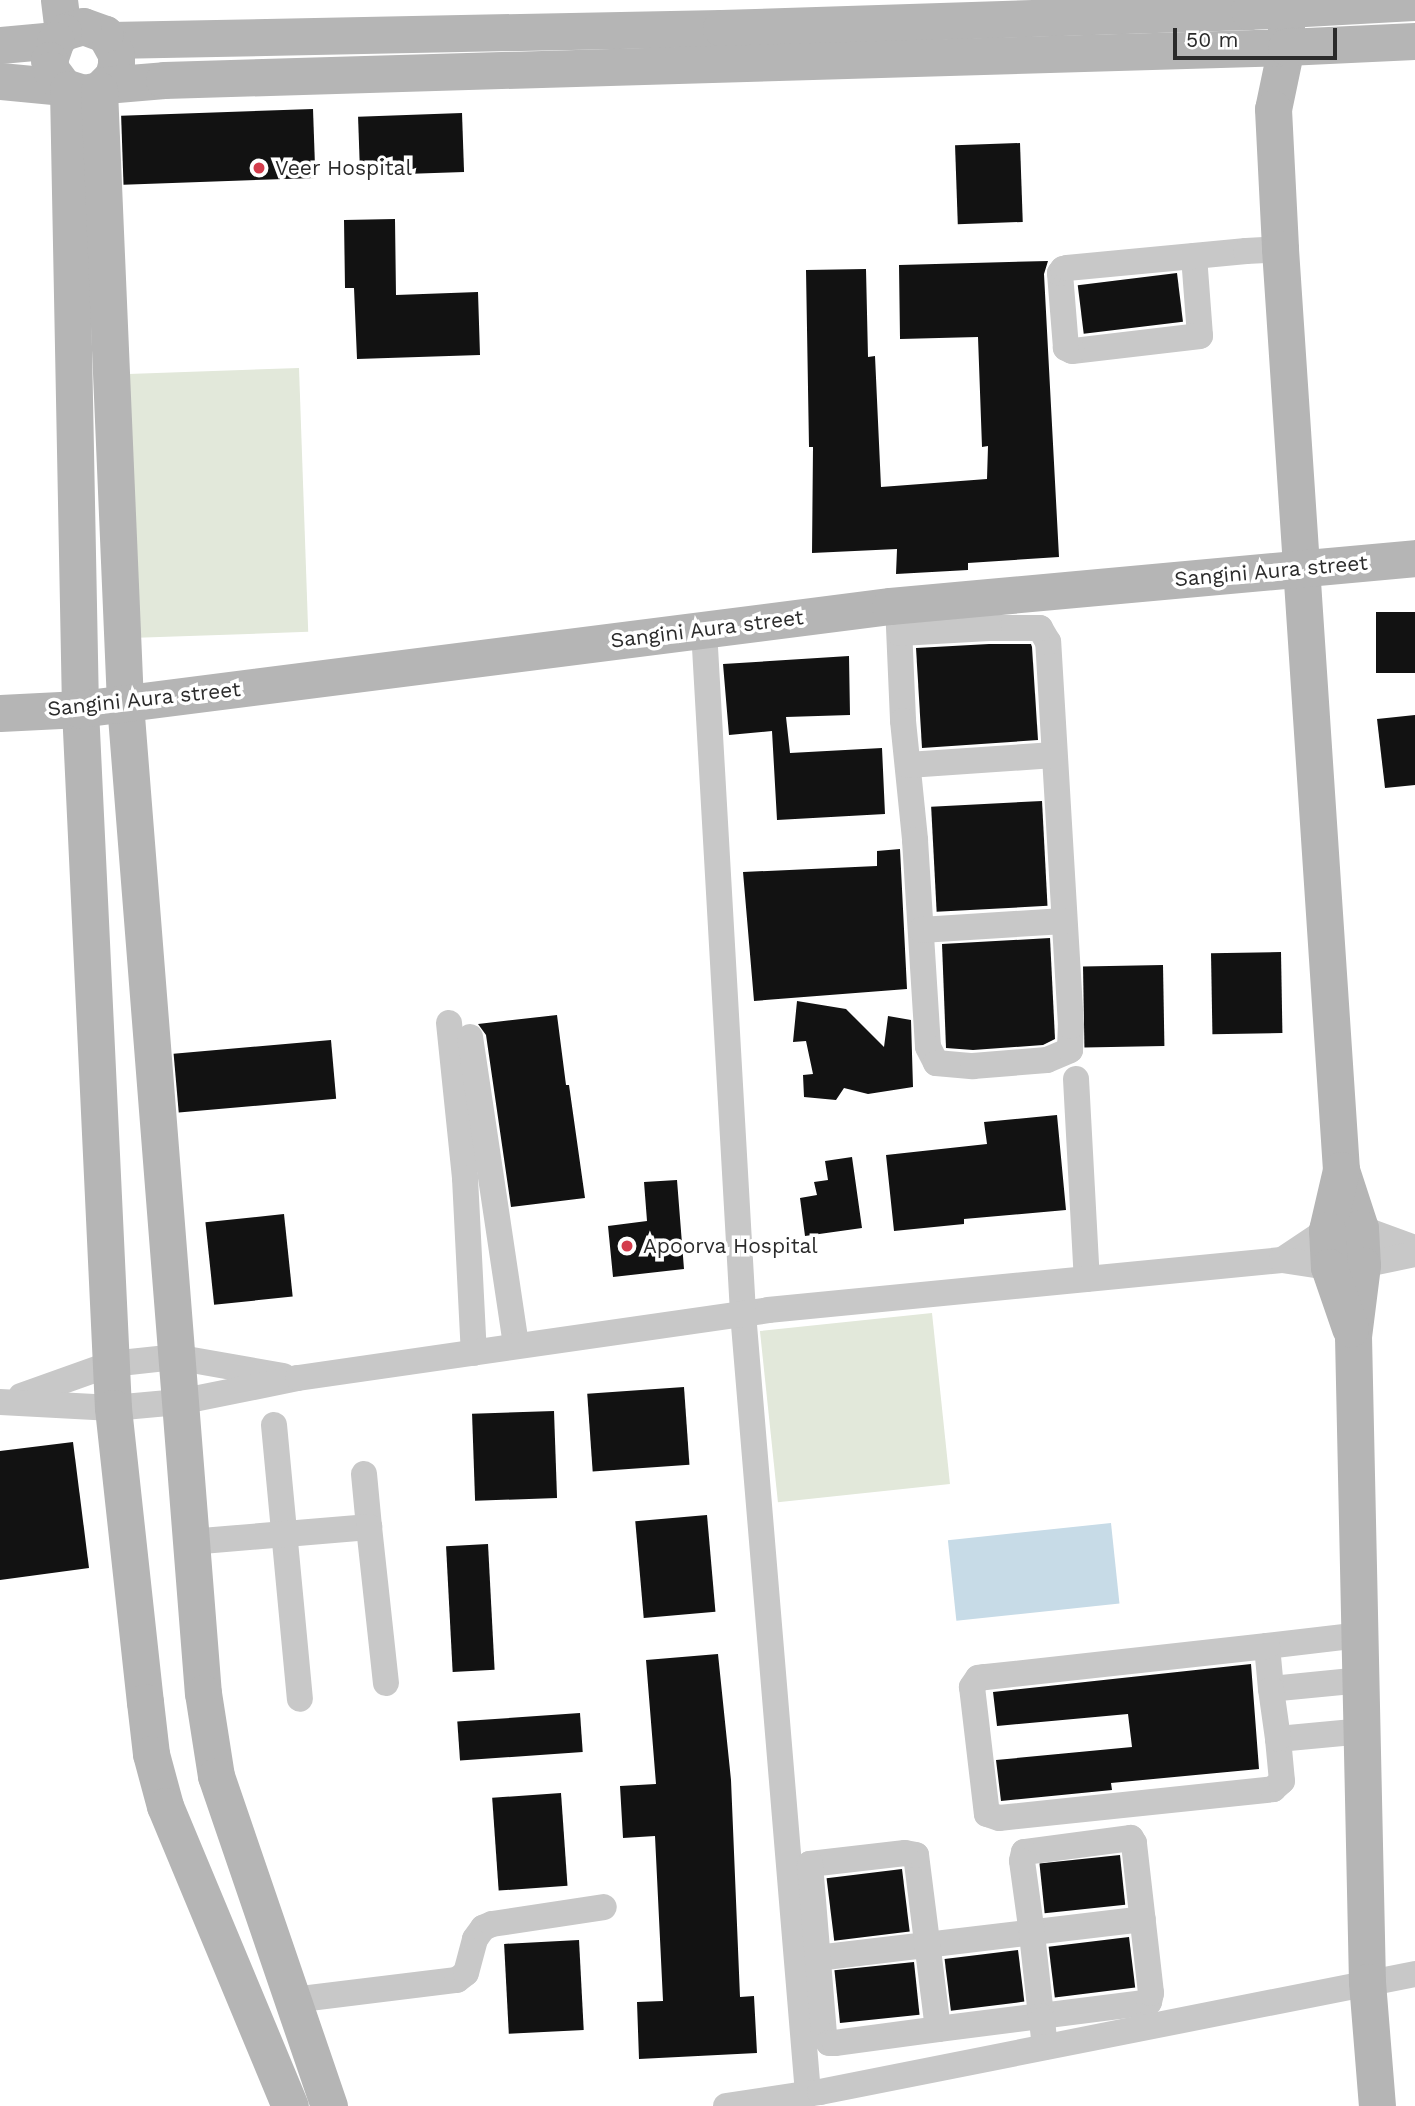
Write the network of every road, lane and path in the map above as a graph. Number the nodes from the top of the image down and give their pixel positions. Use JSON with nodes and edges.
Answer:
{"nodes":[{"id":1,"x":1415,"y":2,"type":"edge"},
{"id":2,"x":1267,"y":5,"type":"edge"},
{"id":3,"x":59,"y":24,"type":"edge"},
{"id":4,"x":107,"y":25,"type":"edge"},
{"id":5,"x":1415,"y":41,"type":"edge"},
{"id":6,"x":0,"y":45,"type":"edge"},
{"id":7,"x":1286,"y":47,"type":"junction"},
{"id":8,"x":1249,"y":48,"type":"junction"},
{"id":9,"x":0,"y":81,"type":"edge"},
{"id":10,"x":84,"y":88,"type":"junction"},
{"id":11,"x":1273,"y":109,"type":"junction"},
{"id":12,"x":1280,"y":249,"type":"junction"},
{"id":13,"x":1194,"y":256,"type":"junction"},
{"id":14,"x":1415,"y":558,"type":"edge"},
{"id":15,"x":1302,"y":567,"type":"junction"},
{"id":16,"x":988,"y":612,"type":"junction"},
{"id":17,"x":899,"y":619,"type":"junction"},
{"id":18,"x":704,"y":630,"type":"junction"},
{"id":19,"x":125,"y":703,"type":"junction"},
{"id":20,"x":80,"y":709,"type":"junction"},
{"id":21,"x":0,"y":713,"type":"edge"},
{"id":22,"x":1054,"y":755,"type":"junction"},
{"id":23,"x":908,"y":765,"type":"junction"},
{"id":24,"x":1064,"y":921,"type":"junction"},
{"id":25,"x":921,"y":930,"type":"junction"},
{"id":26,"x":1076,"y":1079,"type":"dead end"},
{"id":27,"x":1344,"y":1229,"type":"junction"},
{"id":28,"x":1415,"y":1248,"type":"edge"},
{"id":29,"x":1415,"y":1254,"type":"edge"},
{"id":30,"x":1282,"y":1261,"type":"junction"},
{"id":31,"x":1345,"y":1266,"type":"junction"},
{"id":32,"x":1087,"y":1279,"type":"junction"},
{"id":33,"x":743,"y":1313,"type":"junction"},
{"id":34,"x":516,"y":1346,"type":"junction"},
{"id":35,"x":474,"y":1353,"type":"junction"},
{"id":36,"x":175,"y":1357,"type":"junction"},
{"id":37,"x":111,"y":1364,"type":"junction"},
{"id":38,"x":298,"y":1378,"type":"junction"},
{"id":39,"x":5,"y":1401,"type":"edge"},
{"id":40,"x":179,"y":1402,"type":"junction"},
{"id":41,"x":113,"y":1408,"type":"junction"},
{"id":42,"x":274,"y":1425,"type":"dead end"},
{"id":43,"x":364,"y":1475,"type":"dead end"},
{"id":44,"x":369,"y":1527,"type":"junction"},
{"id":45,"x":283,"y":1534,"type":"junction"},
{"id":46,"x":190,"y":1542,"type":"junction"},
{"id":47,"x":1361,"y":1635,"type":"junction"},
{"id":48,"x":1267,"y":1646,"type":"junction"},
{"id":49,"x":1362,"y":1680,"type":"junction"},
{"id":50,"x":386,"y":1683,"type":"dead end"},
{"id":51,"x":1271,"y":1689,"type":"junction"},
{"id":52,"x":300,"y":1699,"type":"dead end"},
{"id":53,"x":1364,"y":1731,"type":"junction"},
{"id":54,"x":1278,"y":1740,"type":"junction"},
{"id":55,"x":604,"y":1907,"type":"dead end"},
{"id":56,"x":1143,"y":1919,"type":"junction"},
{"id":57,"x":1032,"y":1934,"type":"junction"},
{"id":58,"x":928,"y":1946,"type":"junction"},
{"id":59,"x":817,"y":1958,"type":"junction"},
{"id":60,"x":1415,"y":1975,"type":"edge"},
{"id":61,"x":1367,"y":1982,"type":"junction"},
{"id":62,"x":293,"y":2000,"type":"junction"},
{"id":63,"x":1041,"y":2016,"type":"junction"},
{"id":64,"x":938,"y":2029,"type":"junction"},
{"id":65,"x":1045,"y":2047,"type":"junction"},
{"id":66,"x":808,"y":2094,"type":"junction"},
{"id":67,"x":290,"y":2106,"type":"edge"},
{"id":68,"x":329,"y":2106,"type":"edge"},
{"id":69,"x":726,"y":2106,"type":"edge"},
{"id":70,"x":1377,"y":2106,"type":"edge"}],
"edges":[{"from":1,"to":2,"type":"street"},
{"from":2,"to":4,"type":"street"},
{"from":2,"to":7,"type":"street"},
{"from":2,"to":8,"type":"street"},
{"from":3,"to":4,"type":"street"},
{"from":3,"to":6,"type":"street"},
{"from":3,"to":10,"type":"street"},
{"from":4,"to":10,"type":"street"},
{"from":5,"to":7,"type":"street"},
{"from":7,"to":8,"type":"street"},
{"from":7,"to":11,"type":"street"},
{"from":8,"to":10,"type":"street"},
{"from":8,"to":11,"type":"street"},
{"from":9,"to":10,"type":"street"},
{"from":10,"to":19,"type":"street"},
{"from":10,"to":20,"type":"street"},
{"from":11,"to":12,"type":"street"},
{"from":12,"to":13,"type":"street"},
{"from":12,"to":15,"type":"street"},
{"from":13,"to":13,"type":"street"},
{"from":14,"to":15,"type":"street","name":"Sangini Aura street"},
{"from":15,"to":16,"type":"street","name":"Sangini Aura street"},
{"from":15,"to":27,"type":"street"},
{"from":16,"to":17,"type":"street","name":"Sangini Aura street"},
{"from":16,"to":22,"type":"street"},
{"from":17,"to":18,"type":"street","name":"Sangini Aura street"},
{"from":17,"to":23,"type":"street"},
{"from":18,"to":19,"type":"street","name":"Sangini Aura street"},
{"from":18,"to":33,"type":"street"},
{"from":19,"to":20,"type":"street","name":"Sangini Aura street"},
{"from":19,"to":36,"type":"street"},
{"from":20,"to":21,"type":"street","name":"Sangini Aura street"},
{"from":20,"to":37,"type":"street"},
{"from":22,"to":23,"type":"street"},
{"from":22,"to":24,"type":"street"},
{"from":23,"to":25,"type":"street"},
{"from":24,"to":25,"type":"street"},
{"from":24,"to":25,"type":"street"},
{"from":26,"to":32,"type":"street"},
{"from":27,"to":28,"type":"street"},
{"from":27,"to":30,"type":"street"},
{"from":27,"to":31,"type":"street"},
{"from":29,"to":31,"type":"street"},
{"from":30,"to":31,"type":"street"},
{"from":30,"to":32,"type":"street"},
{"from":31,"to":47,"type":"street"},
{"from":32,"to":33,"type":"street"},
{"from":33,"to":34,"type":"street"},
{"from":33,"to":66,"type":"street"},
{"from":34,"to":35,"type":"street"},
{"from":34,"to":35,"type":"street"},
{"from":35,"to":38,"type":"street"},
{"from":36,"to":37,"type":"street"},
{"from":36,"to":38,"type":"street"},
{"from":36,"to":40,"type":"street"},
{"from":37,"to":39,"type":"street"},
{"from":37,"to":41,"type":"street"},
{"from":38,"to":40,"type":"street"},
{"from":39,"to":41,"type":"street"},
{"from":40,"to":41,"type":"street"},
{"from":40,"to":46,"type":"street"},
{"from":41,"to":67,"type":"street"},
{"from":42,"to":45,"type":"street"},
{"from":43,"to":44,"type":"street"},
{"from":44,"to":45,"type":"street"},
{"from":44,"to":50,"type":"street"},
{"from":45,"to":46,"type":"street"},
{"from":45,"to":52,"type":"street"},
{"from":46,"to":62,"type":"street"},
{"from":47,"to":48,"type":"street"},
{"from":47,"to":49,"type":"street"},
{"from":48,"to":51,"type":"street"},
{"from":48,"to":54,"type":"street"},
{"from":49,"to":51,"type":"street"},
{"from":49,"to":53,"type":"street"},
{"from":51,"to":54,"type":"street"},
{"from":53,"to":54,"type":"street"},
{"from":53,"to":61,"type":"street"},
{"from":55,"to":62,"type":"street"},
{"from":56,"to":57,"type":"street"},
{"from":56,"to":57,"type":"street"},
{"from":56,"to":63,"type":"street"},
{"from":57,"to":58,"type":"street"},
{"from":57,"to":63,"type":"street"},
{"from":58,"to":59,"type":"street"},
{"from":58,"to":59,"type":"street"},
{"from":58,"to":64,"type":"street"},
{"from":59,"to":64,"type":"street"},
{"from":60,"to":61,"type":"street"},
{"from":61,"to":65,"type":"street"},
{"from":61,"to":70,"type":"street"},
{"from":62,"to":68,"type":"street"},
{"from":63,"to":64,"type":"street"},
{"from":63,"to":65,"type":"street"},
{"from":65,"to":66,"type":"street"},
{"from":66,"to":69,"type":"street"}]}
